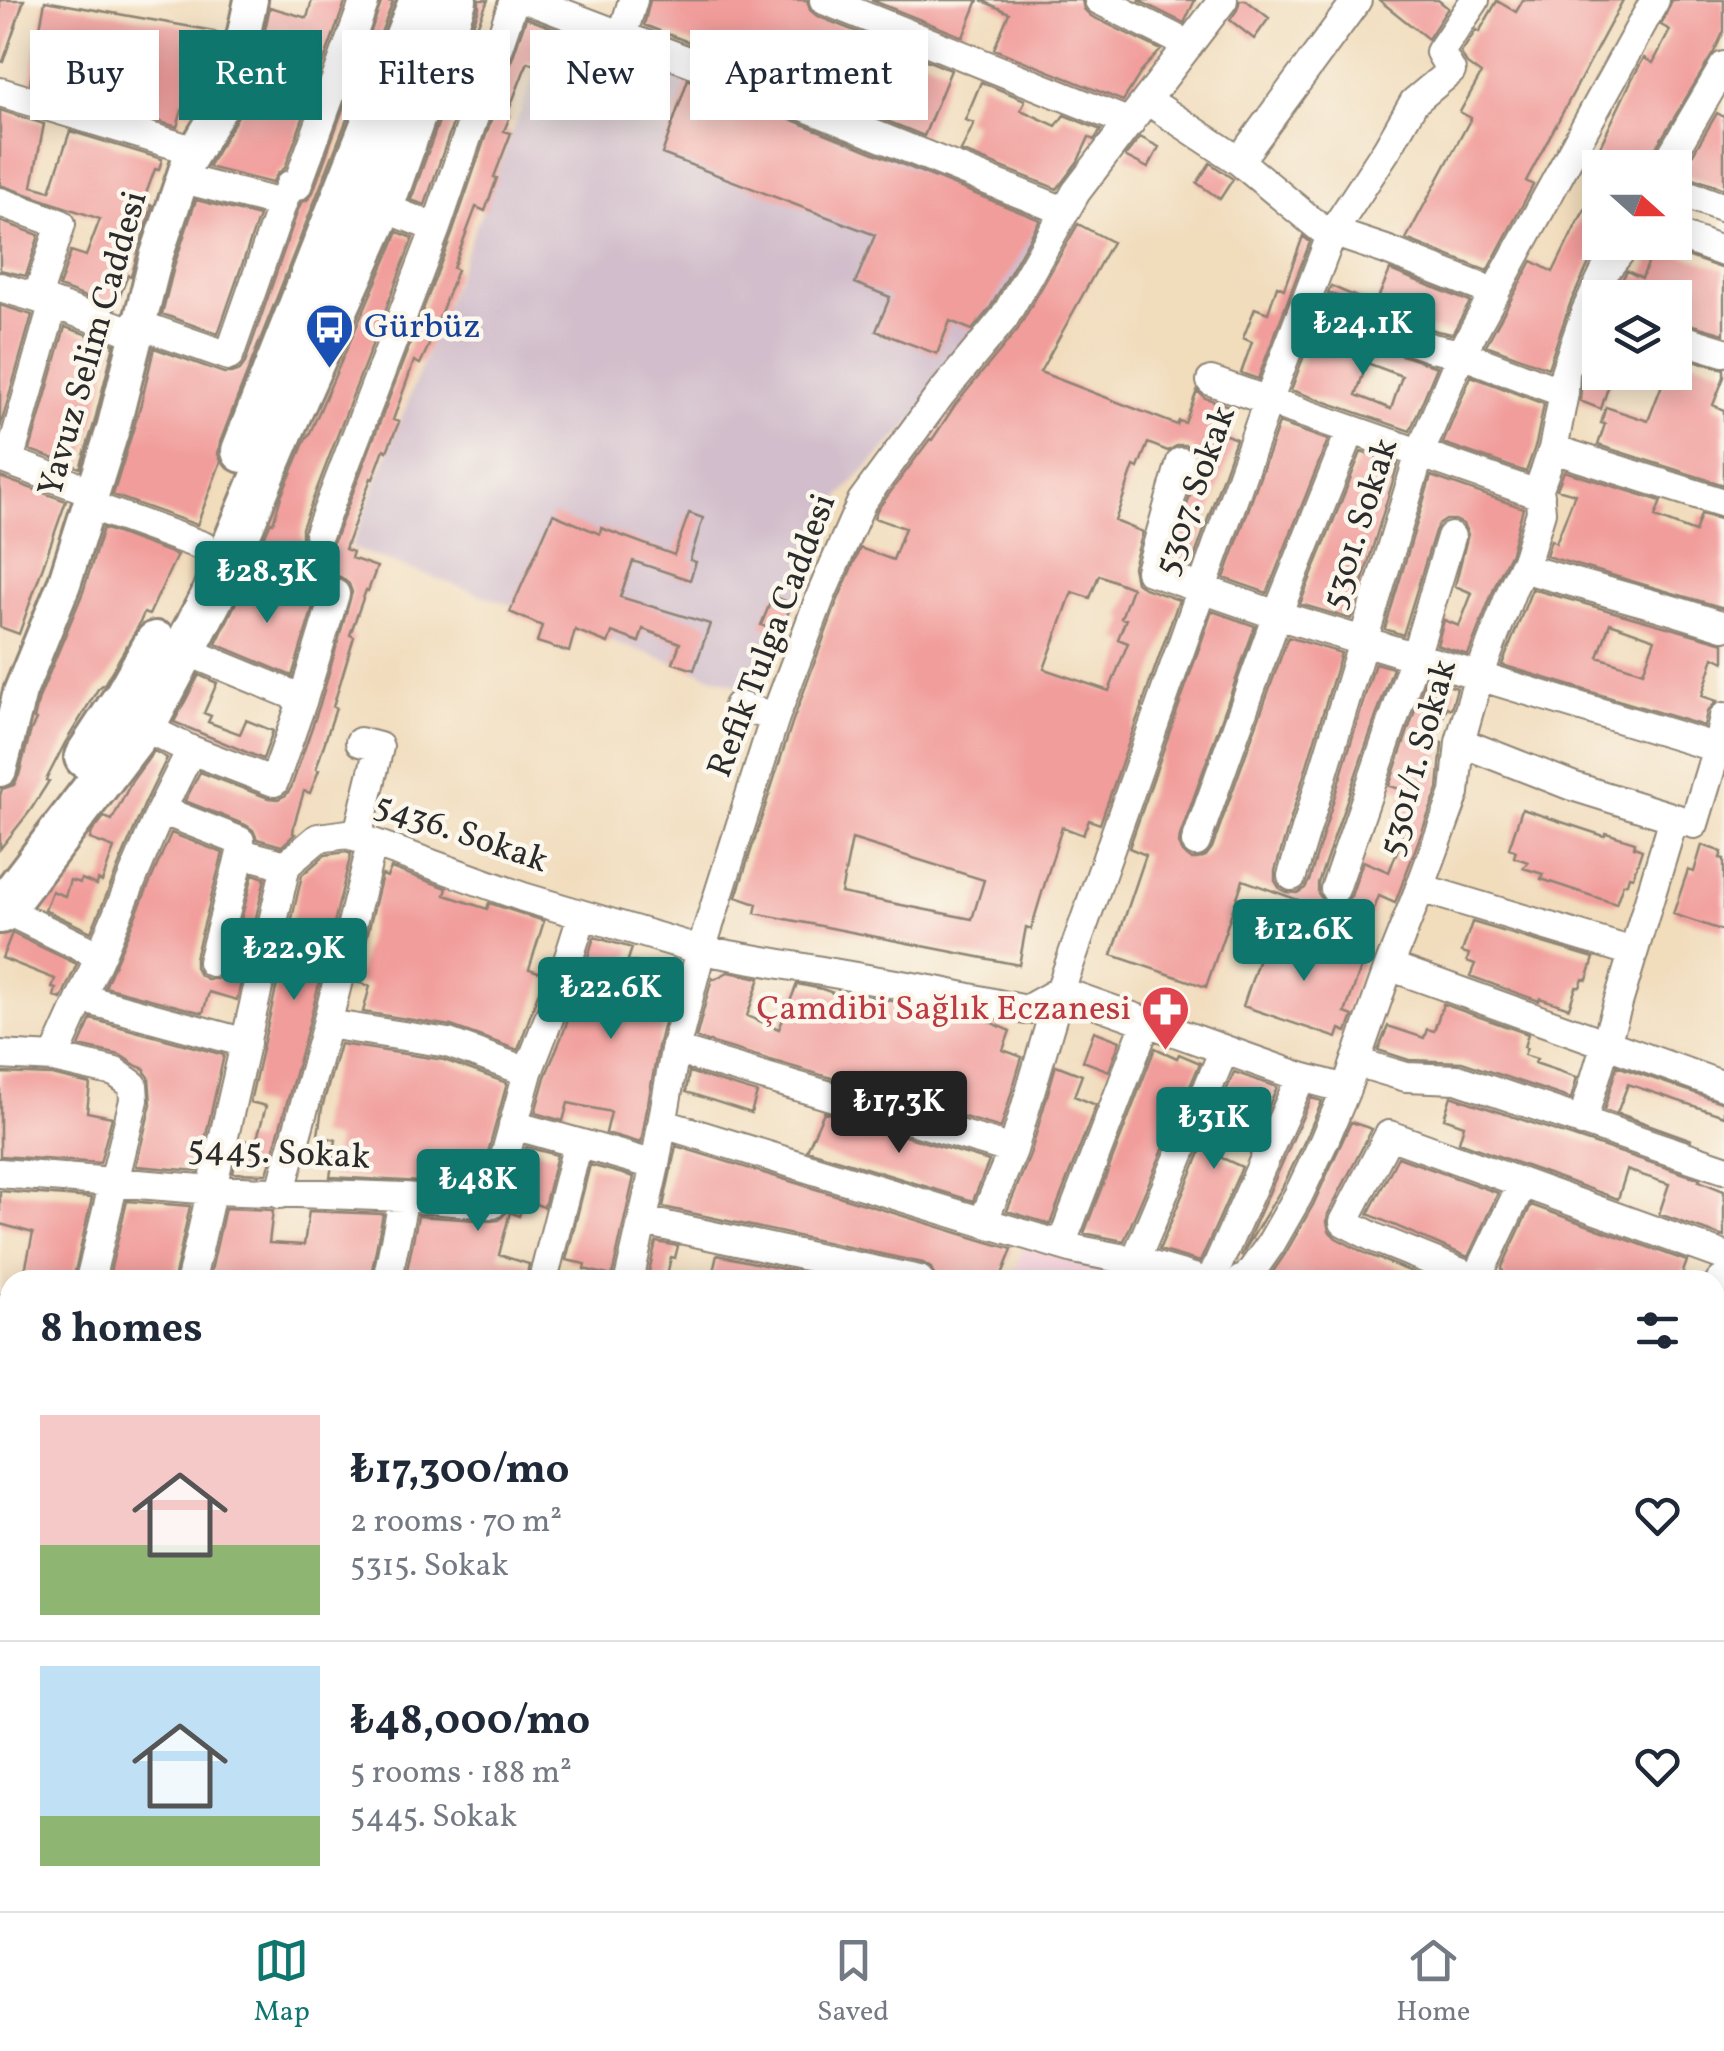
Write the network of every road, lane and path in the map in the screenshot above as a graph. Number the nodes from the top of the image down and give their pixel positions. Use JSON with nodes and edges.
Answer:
{"nodes":[{"id":1,"x":250,"y":0,"type":"edge"},
{"id":2,"x":365,"y":0,"type":"edge"},
{"id":3,"x":420,"y":0,"type":"edge"},
{"id":4,"x":455,"y":0,"type":"edge"},
{"id":5,"x":514,"y":0,"type":"edge"},
{"id":6,"x":528,"y":0,"type":"edge"},
{"id":7,"x":634,"y":0,"type":"edge"},
{"id":8,"x":824,"y":0,"type":"edge"},
{"id":9,"x":1099,"y":0,"type":"edge"},
{"id":10,"x":1223,"y":0,"type":"edge"},
{"id":11,"x":1357,"y":0,"type":"edge"},
{"id":12,"x":1475,"y":0,"type":"edge"},
{"id":13,"x":1654,"y":0,"type":"edge"},
{"id":14,"x":604,"y":30,"type":"edge"},
{"id":15,"x":624,"y":30,"type":"edge"},
{"id":16,"x":1189,"y":45,"type":"junction"},
{"id":17,"x":670,"y":54,"type":"edge"},
{"id":18,"x":1724,"y":66,"type":"edge"},
{"id":19,"x":0,"y":92,"type":"edge"},
{"id":20,"x":1716,"y":99,"type":"edge"},
{"id":21,"x":1139,"y":111,"type":"junction"},
{"id":22,"x":1678,"y":150,"type":"edge"},
{"id":23,"x":1240,"y":162,"type":"junction"},
{"id":24,"x":189,"y":165,"type":"junction"},
{"id":25,"x":290,"y":195,"type":"junction"},
{"id":26,"x":1692,"y":196,"type":"edge"},
{"id":27,"x":0,"y":202,"type":"edge"},
{"id":28,"x":362,"y":205,"type":"junction"},
{"id":29,"x":1724,"y":208,"type":"edge"},
{"id":30,"x":1064,"y":211,"type":"junction"},
{"id":31,"x":436,"y":228,"type":"junction"},
{"id":32,"x":1332,"y":233,"type":"junction"},
{"id":33,"x":1692,"y":240,"type":"edge"},
{"id":34,"x":1724,"y":252,"type":"edge"},
{"id":35,"x":0,"y":286,"type":"edge"},
{"id":36,"x":1494,"y":293,"type":"junction"},
{"id":37,"x":45,"y":302,"type":"junction"},
{"id":38,"x":1306,"y":304,"type":"junction"},
{"id":39,"x":138,"y":330,"type":"junction"},
{"id":40,"x":1582,"y":336,"type":"edge"},
{"id":41,"x":1692,"y":343,"type":"edge"},
{"id":42,"x":1724,"y":352,"type":"edge"},
{"id":43,"x":1461,"y":354,"type":"junction"},
{"id":44,"x":1210,"y":382,"type":"dead end"},
{"id":45,"x":1564,"y":392,"type":"junction"},
{"id":46,"x":1268,"y":401,"type":"junction"},
{"id":47,"x":1351,"y":430,"type":"junction"},
{"id":48,"x":1552,"y":449,"type":"junction"},
{"id":49,"x":1420,"y":453,"type":"junction"},
{"id":50,"x":4,"y":459,"type":"edge"},
{"id":51,"x":1181,"y":462,"type":"dead end"},
{"id":52,"x":1540,"y":496,"type":"junction"},
{"id":53,"x":91,"y":499,"type":"junction"},
{"id":54,"x":1724,"y":503,"type":"edge"},
{"id":55,"x":319,"y":533,"type":"dead end"},
{"id":56,"x":1451,"y":537,"type":"dead end"},
{"id":57,"x":218,"y":547,"type":"junction"},
{"id":58,"x":1522,"y":568,"type":"junction"},
{"id":59,"x":1201,"y":590,"type":"junction"},
{"id":60,"x":1277,"y":614,"type":"junction"},
{"id":61,"x":1724,"y":626,"type":"edge"},
{"id":62,"x":1364,"y":640,"type":"junction"},
{"id":63,"x":184,"y":650,"type":"junction"},
{"id":64,"x":1415,"y":657,"type":"junction"},
{"id":65,"x":1479,"y":676,"type":"junction"},
{"id":66,"x":304,"y":699,"type":"junction"},
{"id":67,"x":738,"y":706,"type":"dead end"},
{"id":68,"x":8,"y":708,"type":"edge"},
{"id":69,"x":1724,"y":716,"type":"edge"},
{"id":70,"x":775,"y":717,"type":"junction"},
{"id":71,"x":142,"y":726,"type":"junction"},
{"id":72,"x":360,"y":742,"type":"dead end"},
{"id":73,"x":1460,"y":742,"type":"junction"},
{"id":74,"x":1721,"y":749,"type":"edge"},
{"id":75,"x":192,"y":750,"type":"junction"},
{"id":76,"x":0,"y":770,"type":"edge"},
{"id":77,"x":161,"y":810,"type":"junction"},
{"id":78,"x":1674,"y":818,"type":"junction"},
{"id":79,"x":364,"y":841,"type":"junction"},
{"id":80,"x":1196,"y":842,"type":"dead end"},
{"id":81,"x":240,"y":852,"type":"junction"},
{"id":82,"x":286,"y":865,"type":"junction"},
{"id":83,"x":1292,"y":876,"type":"dead end"},
{"id":84,"x":1420,"y":888,"type":"junction"},
{"id":85,"x":1335,"y":889,"type":"dead end"},
{"id":86,"x":1,"y":899,"type":"edge"},
{"id":87,"x":582,"y":916,"type":"junction"},
{"id":88,"x":701,"y":950,"type":"junction"},
{"id":89,"x":1633,"y":952,"type":"junction"},
{"id":90,"x":100,"y":956,"type":"junction"},
{"id":91,"x":212,"y":962,"type":"dead end"},
{"id":92,"x":1389,"y":966,"type":"junction"},
{"id":93,"x":1060,"y":991,"type":"junction"},
{"id":94,"x":81,"y":998,"type":"junction"},
{"id":95,"x":327,"y":1024,"type":"junction"},
{"id":96,"x":1146,"y":1024,"type":"junction"},
{"id":97,"x":246,"y":1044,"type":"junction"},
{"id":98,"x":1606,"y":1045,"type":"junction"},
{"id":99,"x":676,"y":1050,"type":"junction"},
{"id":100,"x":1224,"y":1050,"type":"junction"},
{"id":101,"x":0,"y":1054,"type":"edge"},
{"id":102,"x":54,"y":1058,"type":"junction"},
{"id":103,"x":1356,"y":1062,"type":"junction"},
{"id":104,"x":528,"y":1072,"type":"junction"},
{"id":105,"x":1301,"y":1077,"type":"junction"},
{"id":106,"x":1724,"y":1086,"type":"edge"},
{"id":107,"x":1346,"y":1089,"type":"junction"},
{"id":108,"x":1582,"y":1122,"type":"junction"},
{"id":109,"x":664,"y":1124,"type":"junction"},
{"id":110,"x":513,"y":1125,"type":"junction"},
{"id":111,"x":578,"y":1143,"type":"junction"},
{"id":112,"x":1013,"y":1150,"type":"junction"},
{"id":113,"x":656,"y":1164,"type":"junction"},
{"id":114,"x":1724,"y":1169,"type":"edge"},
{"id":115,"x":0,"y":1172,"type":"edge"},
{"id":116,"x":114,"y":1183,"type":"junction"},
{"id":117,"x":1522,"y":1184,"type":"junction"},
{"id":118,"x":213,"y":1190,"type":"junction"},
{"id":119,"x":280,"y":1194,"type":"junction"},
{"id":120,"x":404,"y":1197,"type":"junction"},
{"id":121,"x":643,"y":1220,"type":"junction"},
{"id":122,"x":983,"y":1222,"type":"junction"},
{"id":123,"x":1061,"y":1245,"type":"junction"},
{"id":124,"x":1724,"y":1256,"type":"edge"},
{"id":125,"x":1135,"y":1261,"type":"junction"},
{"id":126,"x":92,"y":1270,"type":"edge"},
{"id":127,"x":193,"y":1270,"type":"edge"},
{"id":128,"x":397,"y":1270,"type":"edge"},
{"id":129,"x":546,"y":1270,"type":"edge"},
{"id":130,"x":631,"y":1270,"type":"edge"},
{"id":131,"x":873,"y":1270,"type":"edge"},
{"id":132,"x":1166,"y":1270,"type":"edge"},
{"id":133,"x":1215,"y":1270,"type":"edge"},
{"id":134,"x":1253,"y":1270,"type":"edge"},
{"id":135,"x":1453,"y":1270,"type":"edge"},
{"id":136,"x":1482,"y":1270,"type":"edge"}],
"edges":[{"from":1,"to":24,"type":"street","name":"Yavuz Selim Caddesi"},
{"from":2,"to":25,"type":"street"},
{"from":3,"to":28,"type":"main road"},
{"from":4,"to":28,"type":"main road"},
{"from":5,"to":31,"type":"street"},
{"from":6,"to":14,"type":"street"},
{"from":7,"to":15,"type":"street"},
{"from":8,"to":21,"type":"street"},
{"from":9,"to":16,"type":"street"},
{"from":10,"to":16,"type":"street","name":"Refik Tulga Caddesi"},
{"from":11,"to":23,"type":"street"},
{"from":12,"to":32,"type":"street","name":"5307. Sokak"},
{"from":13,"to":36,"type":"street","name":"5301. Sokak"},
{"from":16,"to":21,"type":"street","name":"Refik Tulga Caddesi"},
{"from":17,"to":30,"type":"street"},
{"from":18,"to":20,"type":"street"},
{"from":19,"to":24,"type":"street"},
{"from":20,"to":22,"type":"street"},
{"from":21,"to":23,"type":"street"},
{"from":21,"to":30,"type":"street","name":"Refik Tulga Caddesi"},
{"from":23,"to":32,"type":"street"},
{"from":24,"to":25,"type":"street"},
{"from":24,"to":39,"type":"street","name":"Yavuz Selim Caddesi"},
{"from":25,"to":28,"type":"street"},
{"from":25,"to":39,"type":"street"},
{"from":26,"to":29,"type":"street"},
{"from":27,"to":37,"type":"street"},
{"from":28,"to":31,"type":"street"},
{"from":28,"to":57,"type":"main road"},
{"from":30,"to":70,"type":"street","name":"Refik Tulga Caddesi"},
{"from":31,"to":55,"type":"street"},
{"from":32,"to":36,"type":"street"},
{"from":32,"to":38,"type":"street","name":"5307. Sokak"},
{"from":33,"to":34,"type":"street"},
{"from":35,"to":37,"type":"street"},
{"from":36,"to":43,"type":"street","name":"5301. Sokak"},
{"from":37,"to":39,"type":"street"},
{"from":37,"to":50,"type":"street"},
{"from":38,"to":43,"type":"street"},
{"from":38,"to":46,"type":"street","name":"5307. Sokak"},
{"from":39,"to":53,"type":"street","name":"Yavuz Selim Caddesi"},
{"from":40,"to":45,"type":"street","name":"5301/1. Sokak"},
{"from":41,"to":42,"type":"street"},
{"from":43,"to":45,"type":"street"},
{"from":43,"to":49,"type":"street","name":"5301. Sokak"},
{"from":44,"to":46,"type":"street"},
{"from":45,"to":48,"type":"street","name":"5301/1. Sokak"},
{"from":46,"to":47,"type":"street"},
{"from":46,"to":59,"type":"street","name":"5307. Sokak"},
{"from":47,"to":49,"type":"street"},
{"from":47,"to":60,"type":"street"},
{"from":48,"to":52,"type":"street","name":"5301/1. Sokak"},
{"from":48,"to":54,"type":"street"},
{"from":49,"to":52,"type":"street"},
{"from":49,"to":62,"type":"street","name":"5301. Sokak"},
{"from":50,"to":53,"type":"street"},
{"from":51,"to":59,"type":"street"},
{"from":52,"to":58,"type":"street","name":"5301/1. Sokak"},
{"from":53,"to":57,"type":"street"},
{"from":53,"to":68,"type":"street","name":"Yavuz Selim Caddesi"},
{"from":56,"to":64,"type":"street"},
{"from":57,"to":63,"type":"main road"},
{"from":57,"to":66,"type":"street"},
{"from":57,"to":86,"type":"main road"},
{"from":58,"to":61,"type":"street"},
{"from":58,"to":65,"type":"street","name":"5301/1. Sokak"},
{"from":59,"to":60,"type":"street"},
{"from":59,"to":93,"type":"street","name":"5307. Sokak"},
{"from":60,"to":62,"type":"street"},
{"from":60,"to":80,"type":"street"},
{"from":62,"to":64,"type":"street"},
{"from":62,"to":83,"type":"street","name":"5301. Sokak"},
{"from":63,"to":66,"type":"street"},
{"from":63,"to":71,"type":"main road"},
{"from":64,"to":65,"type":"street"},
{"from":64,"to":85,"type":"street"},
{"from":65,"to":73,"type":"street","name":"5301/1. Sokak"},
{"from":65,"to":74,"type":"street"},
{"from":66,"to":75,"type":"street"},
{"from":67,"to":70,"type":"street"},
{"from":68,"to":76,"type":"street","name":"Yavuz Selim Caddesi"},
{"from":69,"to":74,"type":"street"},
{"from":70,"to":88,"type":"street","name":"Refik Tulga Caddesi"},
{"from":71,"to":75,"type":"street"},
{"from":71,"to":86,"type":"main road"},
{"from":72,"to":79,"type":"street"},
{"from":73,"to":78,"type":"street"},
{"from":73,"to":84,"type":"street","name":"5301/1. Sokak"},
{"from":74,"to":78,"type":"street"},
{"from":75,"to":77,"type":"street"},
{"from":77,"to":81,"type":"street"},
{"from":77,"to":90,"type":"street"},
{"from":78,"to":89,"type":"street"},
{"from":79,"to":82,"type":"street","name":"5436. Sokak"},
{"from":79,"to":87,"type":"street","name":"5436. Sokak"},
{"from":79,"to":95,"type":"street"},
{"from":81,"to":82,"type":"street"},
{"from":81,"to":91,"type":"street"},
{"from":82,"to":97,"type":"street"},
{"from":84,"to":89,"type":"street"},
{"from":84,"to":92,"type":"street","name":"5301/1. Sokak"},
{"from":86,"to":90,"type":"street"},
{"from":87,"to":88,"type":"street","name":"5436. Sokak"},
{"from":87,"to":104,"type":"street","name":"5445. Sokak"},
{"from":88,"to":93,"type":"street","name":"5436. Sokak"},
{"from":88,"to":99,"type":"street","name":"Refik Tulga Caddesi"},
{"from":89,"to":98,"type":"street"},
{"from":90,"to":94,"type":"street"},
{"from":92,"to":98,"type":"street"},
{"from":92,"to":103,"type":"street","name":"5301/1. Sokak"},
{"from":93,"to":96,"type":"street"},
{"from":93,"to":112,"type":"street","name":"5307. Sokak"},
{"from":94,"to":97,"type":"street"},
{"from":94,"to":102,"type":"street"},
{"from":95,"to":104,"type":"street"},
{"from":95,"to":119,"type":"street"},
{"from":96,"to":100,"type":"street"},
{"from":96,"to":123,"type":"street"},
{"from":97,"to":118,"type":"street"},
{"from":98,"to":106,"type":"street"},
{"from":98,"to":108,"type":"street"},
{"from":99,"to":109,"type":"street","name":"Refik Tulga Caddesi"},
{"from":99,"to":112,"type":"street"},
{"from":100,"to":105,"type":"street"},
{"from":100,"to":125,"type":"street"},
{"from":101,"to":102,"type":"street"},
{"from":102,"to":116,"type":"street"},
{"from":103,"to":107,"type":"street","name":"5301/1. Sokak"},
{"from":103,"to":108,"type":"street"},
{"from":104,"to":110,"type":"street","name":"5445. Sokak"},
{"from":105,"to":107,"type":"street"},
{"from":105,"to":133,"type":"street"},
{"from":107,"to":134,"type":"street","name":"5301/1. Sokak"},
{"from":108,"to":114,"type":"street"},
{"from":109,"to":113,"type":"street","name":"Refik Tulga Caddesi"},
{"from":109,"to":122,"type":"street"},
{"from":110,"to":111,"type":"street"},
{"from":110,"to":120,"type":"street","name":"5445. Sokak"},
{"from":111,"to":113,"type":"street"},
{"from":111,"to":129,"type":"street"},
{"from":112,"to":122,"type":"street","name":"5307. Sokak"},
{"from":113,"to":121,"type":"street","name":"Refik Tulga Caddesi"},
{"from":115,"to":116,"type":"street","name":"5445. Sokak"},
{"from":116,"to":118,"type":"street","name":"5445. Sokak"},
{"from":116,"to":126,"type":"street"},
{"from":117,"to":124,"type":"street"},
{"from":117,"to":135,"type":"street"},
{"from":117,"to":136,"type":"street"},
{"from":118,"to":119,"type":"street","name":"5445. Sokak"},
{"from":118,"to":127,"type":"street"},
{"from":119,"to":120,"type":"street","name":"5445. Sokak"},
{"from":120,"to":128,"type":"street"},
{"from":121,"to":130,"type":"street","name":"Refik Tulga Caddesi"},
{"from":121,"to":131,"type":"street"},
{"from":122,"to":123,"type":"street"},
{"from":123,"to":125,"type":"street"},
{"from":125,"to":132,"type":"street"}]}
